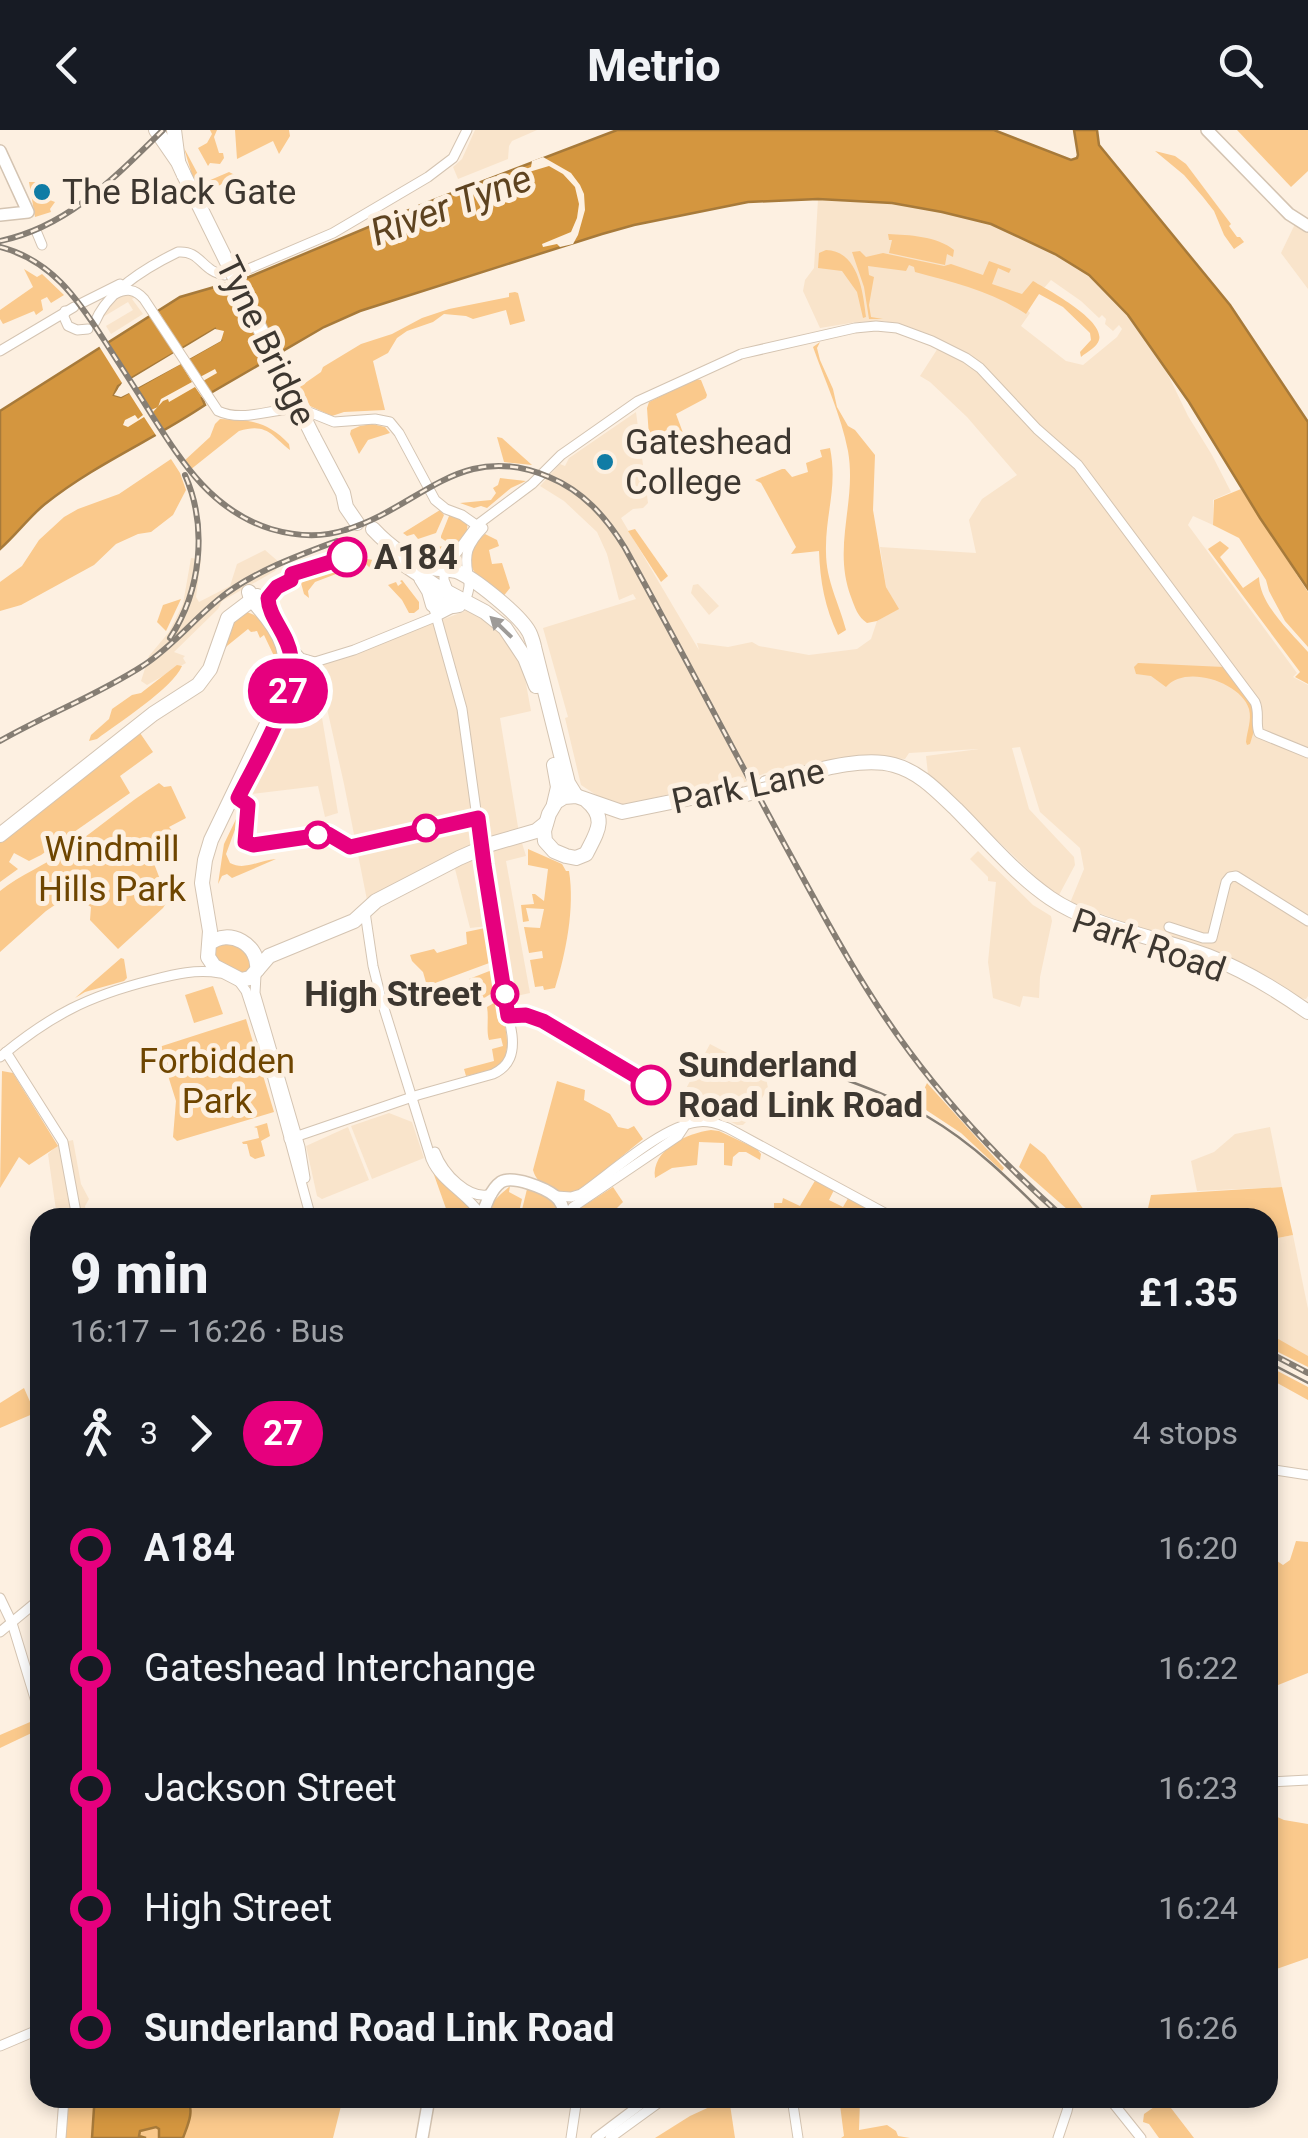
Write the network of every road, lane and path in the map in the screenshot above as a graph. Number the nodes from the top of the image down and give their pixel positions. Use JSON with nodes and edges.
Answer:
{"nodes":[{"id":1,"x":165,"y":130,"type":"edge"},
{"id":2,"x":464,"y":130,"type":"edge"},
{"id":3,"x":1207,"y":130,"type":"edge"},
{"id":4,"x":0,"y":151,"type":"edge"},
{"id":5,"x":0,"y":216,"type":"edge"},
{"id":6,"x":1308,"y":226,"type":"edge"},
{"id":7,"x":37,"y":233,"type":"dead end"},
{"id":8,"x":42,"y":246,"type":"dead end"},
{"id":9,"x":239,"y":272,"type":"dead end"},
{"id":10,"x":142,"y":274,"type":"junction"},
{"id":11,"x":225,"y":275,"type":"dead end"},
{"id":12,"x":115,"y":294,"type":"junction"},
{"id":13,"x":144,"y":299,"type":"junction"},
{"id":14,"x":78,"y":305,"type":"junction"},
{"id":15,"x":94,"y":321,"type":"junction"},
{"id":16,"x":44,"y":324,"type":"junction"},
{"id":17,"x":68,"y":326,"type":"junction"},
{"id":18,"x":0,"y":352,"type":"edge"},
{"id":19,"x":292,"y":409,"type":"dead end"},
{"id":20,"x":309,"y":412,"type":"dead end"},
{"id":21,"x":442,"y":506,"type":"junction"},
{"id":22,"x":468,"y":518,"type":"junction"},
{"id":23,"x":482,"y":524,"type":"junction"},
{"id":24,"x":468,"y":535,"type":"junction"},
{"id":25,"x":418,"y":568,"type":"junction"},
{"id":26,"x":444,"y":570,"type":"junction"},
{"id":27,"x":470,"y":580,"type":"junction"},
{"id":28,"x":450,"y":592,"type":"junction"},
{"id":29,"x":253,"y":596,"type":"junction"},
{"id":30,"x":458,"y":605,"type":"junction"},
{"id":31,"x":433,"y":606,"type":"junction"},
{"id":32,"x":231,"y":615,"type":"junction"},
{"id":33,"x":267,"y":617,"type":"junction"},
{"id":34,"x":420,"y":624,"type":"junction"},
{"id":35,"x":443,"y":639,"type":"junction"},
{"id":36,"x":288,"y":644,"type":"junction"},
{"id":37,"x":315,"y":662,"type":"junction"},
{"id":38,"x":269,"y":734,"type":"junction"},
{"id":39,"x":1308,"y":753,"type":"edge"},
{"id":40,"x":910,"y":776,"type":"joint"},
{"id":41,"x":736,"y":792,"type":"junction"},
{"id":42,"x":581,"y":798,"type":"junction"},
{"id":43,"x":554,"y":804,"type":"junction"},
{"id":44,"x":546,"y":823,"type":"junction"},
{"id":45,"x":598,"y":828,"type":"junction"},
{"id":46,"x":0,"y":833,"type":"edge"},
{"id":47,"x":516,"y":838,"type":"junction"},
{"id":48,"x":482,"y":847,"type":"junction"},
{"id":49,"x":554,"y":851,"type":"junction"},
{"id":50,"x":365,"y":910,"type":"junction"},
{"id":51,"x":1308,"y":921,"type":"edge"},
{"id":52,"x":1104,"y":927,"type":"junction"},
{"id":53,"x":1170,"y":927,"type":"dead end"},
{"id":54,"x":226,"y":936,"type":"junction"},
{"id":55,"x":1212,"y":938,"type":"junction"},
{"id":56,"x":209,"y":945,"type":"junction"},
{"id":57,"x":249,"y":947,"type":"junction"},
{"id":58,"x":1190,"y":950,"type":"junction"},
{"id":59,"x":194,"y":970,"type":"junction"},
{"id":60,"x":257,"y":971,"type":"junction"},
{"id":61,"x":230,"y":976,"type":"junction"},
{"id":62,"x":1307,"y":1015,"type":"edge"},
{"id":63,"x":3,"y":1055,"type":"edge"},
{"id":64,"x":415,"y":1096,"type":"junction"},
{"id":65,"x":686,"y":1125,"type":"junction"},
{"id":66,"x":293,"y":1138,"type":"junction"},
{"id":67,"x":492,"y":1194,"type":"junction"},
{"id":68,"x":556,"y":1196,"type":"junction"},
{"id":69,"x":75,"y":1208,"type":"edge"},
{"id":70,"x":308,"y":1208,"type":"edge"},
{"id":71,"x":476,"y":1208,"type":"edge"},
{"id":72,"x":485,"y":1208,"type":"edge"},
{"id":73,"x":563,"y":1208,"type":"edge"},
{"id":74,"x":572,"y":1208,"type":"edge"},
{"id":75,"x":876,"y":1208,"type":"edge"},
{"id":76,"x":1278,"y":1471,"type":"edge"},
{"id":77,"x":1308,"y":1475,"type":"edge"},
{"id":78,"x":0,"y":1598,"type":"edge"},
{"id":79,"x":30,"y":1608,"type":"edge"},
{"id":80,"x":12,"y":1623,"type":"junction"},
{"id":81,"x":0,"y":1632,"type":"edge"},
{"id":82,"x":30,"y":1683,"type":"edge"},
{"id":83,"x":1308,"y":1780,"type":"edge"},
{"id":84,"x":1278,"y":1782,"type":"edge"},
{"id":85,"x":30,"y":2033,"type":"edge"},
{"id":86,"x":0,"y":2046,"type":"edge"},
{"id":87,"x":63,"y":2108,"type":"edge"},
{"id":88,"x":427,"y":2108,"type":"edge"},
{"id":89,"x":576,"y":2108,"type":"edge"},
{"id":90,"x":636,"y":2108,"type":"edge"},
{"id":91,"x":650,"y":2108,"type":"edge"},
{"id":92,"x":794,"y":2108,"type":"edge"},
{"id":93,"x":1068,"y":2108,"type":"edge"},
{"id":94,"x":1117,"y":2108,"type":"edge"},
{"id":95,"x":61,"y":2138,"type":"edge"},
{"id":96,"x":422,"y":2138,"type":"edge"},
{"id":97,"x":571,"y":2138,"type":"edge"},
{"id":98,"x":596,"y":2138,"type":"edge"},
{"id":99,"x":610,"y":2138,"type":"edge"},
{"id":100,"x":798,"y":2138,"type":"edge"},
{"id":101,"x":1058,"y":2138,"type":"edge"},
{"id":102,"x":1142,"y":2138,"type":"edge"}],
"edges":[{"from":1,"to":25,"type":"highway","name":"Tyne Bridge","bridge":true},
{"from":2,"to":9,"type":"street"},
{"from":3,"to":6,"type":"main road"},
{"from":4,"to":5,"type":"main road"},
{"from":7,"to":8,"type":"street"},
{"from":10,"to":11,"type":"street"},
{"from":10,"to":12,"type":"street"},
{"from":10,"to":13,"type":"street"},
{"from":10,"to":14,"type":"street"},
{"from":12,"to":13,"type":"street"},
{"from":12,"to":15,"type":"street"},
{"from":13,"to":19,"type":"street"},
{"from":14,"to":15,"type":"street"},
{"from":14,"to":16,"type":"street"},
{"from":14,"to":17,"type":"street"},
{"from":15,"to":17,"type":"street"},
{"from":16,"to":17,"type":"street"},
{"from":16,"to":18,"type":"street"},
{"from":20,"to":21,"type":"street"},
{"from":21,"to":22,"type":"street"},
{"from":21,"to":23,"type":"street"},
{"from":22,"to":23,"type":"street"},
{"from":22,"to":24,"type":"street"},
{"from":23,"to":24,"type":"street"},
{"from":23,"to":27,"type":"street"},
{"from":23,"to":39,"type":"street"},
{"from":24,"to":26,"type":"street"},
{"from":25,"to":26,"type":"highway"},
{"from":25,"to":28,"type":"highway"},
{"from":25,"to":31,"type":"highway"},
{"from":26,"to":27,"type":"highway"},
{"from":26,"to":28,"type":"street"},
{"from":27,"to":30,"type":"street"},
{"from":27,"to":42,"type":"highway"},
{"from":28,"to":30,"type":"highway"},
{"from":29,"to":32,"type":"highway"},
{"from":29,"to":33,"type":"highway"},
{"from":29,"to":36,"type":"highway"},
{"from":29,"to":46,"type":"highway"},
{"from":30,"to":31,"type":"highway"},
{"from":30,"to":35,"type":"street"},
{"from":43,"to":30,"type":"highway","one_way":true},
{"from":31,"to":34,"type":"street"},
{"from":31,"to":35,"type":"street"},
{"from":32,"to":33,"type":"highway"},
{"from":32,"to":46,"type":"highway"},
{"from":33,"to":56,"type":"highway"},
{"from":34,"to":35,"type":"street"},
{"from":34,"to":37,"type":"street"},
{"from":35,"to":48,"type":"street"},
{"from":36,"to":37,"type":"street"},
{"from":36,"to":38,"type":"highway"},
{"from":37,"to":38,"type":"street"},
{"from":38,"to":54,"type":"highway"},
{"from":40,"to":41,"type":"highway","name":"Park Lane","bridge":true},
{"from":40,"to":52,"type":"highway","name":"Park Road"},
{"from":41,"to":42,"type":"highway","name":"Park Lane"},
{"from":41,"to":45,"type":"highway","name":"Park Lane"},
{"from":42,"to":43,"type":"highway"},
{"from":42,"to":45,"type":"highway"},
{"from":43,"to":44,"type":"highway"},
{"from":44,"to":47,"type":"highway"},
{"from":44,"to":49,"type":"highway"},
{"from":45,"to":49,"type":"highway","name":"Park Lane"},
{"from":47,"to":48,"type":"highway"},
{"from":47,"to":49,"type":"highway"},
{"from":48,"to":50,"type":"highway"},
{"from":48,"to":64,"type":"street"},
{"from":50,"to":57,"type":"highway"},
{"from":50,"to":60,"type":"highway"},
{"from":50,"to":64,"type":"street"},
{"from":51,"to":55,"type":"street"},
{"from":52,"to":58,"type":"highway","name":"Park Road"},
{"from":52,"to":62,"type":"highway","name":"Park Road"},
{"from":53,"to":55,"type":"street"},
{"from":54,"to":56,"type":"highway"},
{"from":54,"to":57,"type":"highway"},
{"from":55,"to":58,"type":"street"},
{"from":56,"to":59,"type":"street"},
{"from":56,"to":61,"type":"highway"},
{"from":57,"to":60,"type":"highway"},
{"from":58,"to":62,"type":"highway","name":"Park Road"},
{"from":59,"to":61,"type":"street"},
{"from":59,"to":63,"type":"street"},
{"from":60,"to":61,"type":"highway"},
{"from":60,"to":66,"type":"street"},
{"from":61,"to":66,"type":"street"},
{"from":63,"to":69,"type":"street"},
{"from":64,"to":66,"type":"street"},
{"from":64,"to":67,"type":"street"},
{"from":64,"to":71,"type":"street"},
{"from":65,"to":68,"type":"street"},
{"from":65,"to":74,"type":"street"},
{"from":65,"to":75,"type":"street"},
{"from":66,"to":70,"type":"street"},
{"from":67,"to":68,"type":"main road"},
{"from":67,"to":72,"type":"main road"},
{"from":68,"to":73,"type":"main road"},
{"from":76,"to":77,"type":"street"},
{"from":78,"to":80,"type":"street"},
{"from":79,"to":80,"type":"street"},
{"from":80,"to":81,"type":"street"},
{"from":80,"to":82,"type":"street"},
{"from":83,"to":84,"type":"street"},
{"from":85,"to":86,"type":"street"},
{"from":87,"to":95,"type":"street"},
{"from":88,"to":96,"type":"main road"},
{"from":89,"to":97,"type":"street"},
{"from":90,"to":98,"type":"street"},
{"from":91,"to":99,"type":"street"},
{"from":92,"to":100,"type":"street"},
{"from":93,"to":101,"type":"street"},
{"from":94,"to":102,"type":"street"}]}
